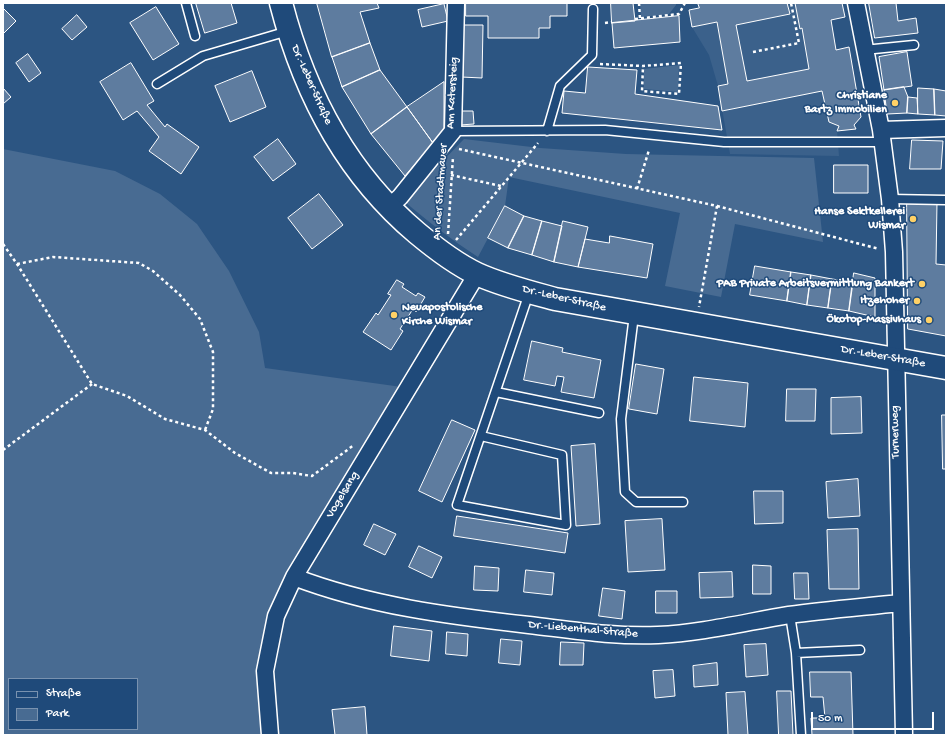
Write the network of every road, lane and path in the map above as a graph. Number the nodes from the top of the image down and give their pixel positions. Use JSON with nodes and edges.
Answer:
{"nodes":[{"id":1,"x":186,"y":3,"type":"edge"},
{"id":2,"x":281,"y":3,"type":"edge"},
{"id":3,"x":456,"y":3,"type":"edge"},
{"id":4,"x":639,"y":3,"type":"edge"},
{"id":5,"x":685,"y":3,"type":"edge"},
{"id":6,"x":791,"y":3,"type":"edge"},
{"id":7,"x":856,"y":3,"type":"edge"},
{"id":8,"x":592,"y":9,"type":"dead end"},
{"id":9,"x":635,"y":19,"type":"dead end"},
{"id":10,"x":640,"y":19,"type":"junction"},
{"id":11,"x":288,"y":31,"type":"junction"},
{"id":12,"x":195,"y":36,"type":"dead end"},
{"id":13,"x":914,"y":45,"type":"dead end"},
{"id":14,"x":864,"y":50,"type":"junction"},
{"id":15,"x":753,"y":52,"type":"dead end"},
{"id":16,"x":594,"y":63,"type":"dead end"},
{"id":17,"x":643,"y":66,"type":"junction"},
{"id":18,"x":157,"y":84,"type":"dead end"},
{"id":19,"x":946,"y":128,"type":"edge"},
{"id":20,"x":453,"y":131,"type":"junction"},
{"id":21,"x":547,"y":131,"type":"junction"},
{"id":22,"x":882,"y":136,"type":"junction"},
{"id":23,"x":453,"y":148,"type":"junction"},
{"id":24,"x":649,"y":150,"type":"dead end"},
{"id":25,"x":521,"y":163,"type":"junction"},
{"id":26,"x":451,"y":175,"type":"junction"},
{"id":27,"x":502,"y":186,"type":"junction"},
{"id":28,"x":637,"y":190,"type":"junction"},
{"id":29,"x":890,"y":199,"type":"junction"},
{"id":30,"x":946,"y":200,"type":"edge"},
{"id":31,"x":717,"y":206,"type":"junction"},
{"id":32,"x":389,"y":207,"type":"junction"},
{"id":33,"x":3,"y":244,"type":"edge"},
{"id":34,"x":894,"y":252,"type":"junction"},
{"id":35,"x":445,"y":255,"type":"junction"},
{"id":36,"x":17,"y":264,"type":"junction"},
{"id":37,"x":477,"y":274,"type":"junction"},
{"id":38,"x":529,"y":292,"type":"junction"},
{"id":39,"x":634,"y":314,"type":"junction"},
{"id":40,"x":695,"y":325,"type":"junction"},
{"id":41,"x":895,"y":360,"type":"junction"},
{"id":42,"x":946,"y":368,"type":"edge"},
{"id":43,"x":92,"y":384,"type":"junction"},
{"id":44,"x":496,"y":392,"type":"junction"},
{"id":45,"x":599,"y":413,"type":"dead end"},
{"id":46,"x":205,"y":430,"type":"junction"},
{"id":47,"x":481,"y":436,"type":"junction"},
{"id":48,"x":357,"y":443,"type":"dead end"},
{"id":49,"x":3,"y":450,"type":"edge"},
{"id":50,"x":683,"y":502,"type":"dead end"},
{"id":51,"x":294,"y":576,"type":"junction"},
{"id":52,"x":900,"y":603,"type":"junction"},
{"id":53,"x":790,"y":615,"type":"junction"},
{"id":54,"x":860,"y":650,"type":"dead end"},
{"id":55,"x":796,"y":653,"type":"junction"},
{"id":56,"x":270,"y":735,"type":"edge"},
{"id":57,"x":801,"y":735,"type":"edge"},
{"id":58,"x":904,"y":735,"type":"edge"}],
"edges":[{"from":1,"to":12,"type":"lane"},
{"from":2,"to":11,"type":"main road","name":"Dr.-Leber-Straße"},
{"from":3,"to":20,"type":"street","name":"Am Katersteig"},
{"from":4,"to":10,"type":"path"},
{"from":5,"to":10,"type":"path"},
{"from":6,"to":15,"type":"path"},
{"from":7,"to":14,"type":"street","name":"Turnerweg"},
{"from":8,"to":21,"type":"lane"},
{"from":9,"to":10,"type":"path"},
{"from":11,"to":18,"type":"lane"},
{"from":11,"to":32,"type":"main road","name":"Dr.-Leber-Straße"},
{"from":13,"to":14,"type":"lane"},
{"from":14,"to":22,"type":"street","name":"Turnerweg"},
{"from":16,"to":17,"type":"path"},
{"from":17,"to":17,"type":"path"},
{"from":19,"to":22,"type":"street"},
{"from":20,"to":21,"type":"lane"},
{"from":20,"to":23,"type":"path","name":"An der Stadtmauer"},
{"from":20,"to":32,"type":"street","name":"Am Katersteig"},
{"from":21,"to":22,"type":"lane"},
{"from":21,"to":25,"type":"path"},
{"from":22,"to":29,"type":"street","name":"Turnerweg"},
{"from":23,"to":25,"type":"path"},
{"from":23,"to":26,"type":"path","name":"An der Stadtmauer"},
{"from":24,"to":28,"type":"path"},
{"from":25,"to":27,"type":"path"},
{"from":25,"to":28,"type":"path"},
{"from":26,"to":27,"type":"path"},
{"from":26,"to":35,"type":"path","name":"An der Stadtmauer"},
{"from":27,"to":35,"type":"path"},
{"from":28,"to":31,"type":"path"},
{"from":29,"to":30,"type":"lane"},
{"from":29,"to":34,"type":"street","name":"Turnerweg"},
{"from":31,"to":34,"type":"path"},
{"from":31,"to":40,"type":"path"},
{"from":32,"to":35,"type":"main road","name":"Dr.-Leber-Straße"},
{"from":33,"to":36,"type":"path"},
{"from":34,"to":41,"type":"street","name":"Turnerweg"},
{"from":35,"to":37,"type":"main road","name":"Dr.-Leber-Straße"},
{"from":36,"to":43,"type":"path"},
{"from":36,"to":46,"type":"path"},
{"from":37,"to":38,"type":"main road","name":"Dr.-Leber-Straße"},
{"from":37,"to":51,"type":"street","name":"Vogelsang"},
{"from":38,"to":39,"type":"main road","name":"Dr.-Leber-Straße"},
{"from":38,"to":44,"type":"lane"},
{"from":39,"to":40,"type":"main road","name":"Dr.-Leber-Straße"},
{"from":39,"to":50,"type":"lane"},
{"from":40,"to":41,"type":"main road","name":"Dr.-Leber-Straße"},
{"from":41,"to":42,"type":"main road","name":"Dr.-Leber-Straße"},
{"from":41,"to":52,"type":"street","name":"Turnerweg"},
{"from":43,"to":46,"type":"path"},
{"from":43,"to":49,"type":"path"},
{"from":44,"to":45,"type":"lane"},
{"from":44,"to":47,"type":"lane"},
{"from":46,"to":48,"type":"path"},
{"from":47,"to":47,"type":"lane"},
{"from":51,"to":53,"type":"street","name":"Dr.-Liebenthal-Straße"},
{"from":51,"to":56,"type":"street","name":"Vogelsang"},
{"from":52,"to":53,"type":"street","name":"Dr.-Liebenthal-Straße"},
{"from":52,"to":58,"type":"street","name":"Turnerweg"},
{"from":53,"to":55,"type":"lane"},
{"from":54,"to":55,"type":"lane"},
{"from":55,"to":57,"type":"lane"}]}
